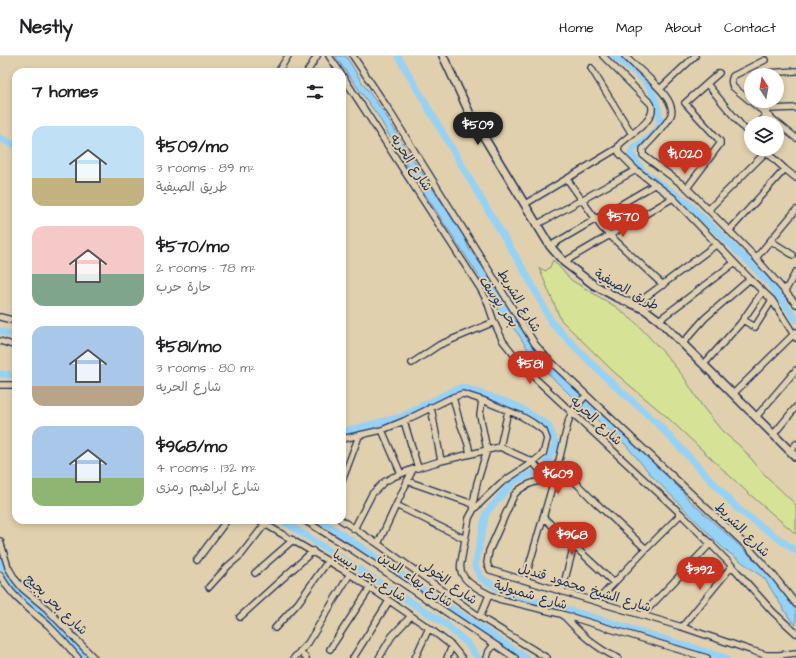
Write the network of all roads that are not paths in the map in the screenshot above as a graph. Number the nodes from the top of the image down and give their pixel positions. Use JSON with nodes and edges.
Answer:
{"nodes":[{"id":1,"x":288,"y":56,"type":"edge"},
{"id":2,"x":317,"y":56,"type":"edge"},
{"id":3,"x":329,"y":56,"type":"edge"},
{"id":4,"x":353,"y":56,"type":"edge"},
{"id":5,"x":443,"y":56,"type":"edge"},
{"id":6,"x":603,"y":56,"type":"edge"},
{"id":7,"x":625,"y":56,"type":"edge"},
{"id":8,"x":695,"y":56,"type":"edge"},
{"id":9,"x":765,"y":58,"type":"edge"},
{"id":10,"x":280,"y":68,"type":"edge"},
{"id":11,"x":310,"y":68,"type":"edge"},
{"id":12,"x":337,"y":68,"type":"edge"},
{"id":13,"x":591,"y":68,"type":"dead end"},
{"id":14,"x":766,"y":68,"type":"edge"},
{"id":15,"x":796,"y":71,"type":"edge"},
{"id":16,"x":784,"y":72,"type":"edge"},
{"id":17,"x":719,"y":73,"type":"dead end"},
{"id":18,"x":346,"y":81,"type":"edge"},
{"id":19,"x":707,"y":84,"type":"junction"},
{"id":20,"x":660,"y":89,"type":"junction"},
{"id":21,"x":767,"y":108,"type":"edge"},
{"id":22,"x":796,"y":108,"type":"edge"},
{"id":23,"x":767,"y":112,"type":"junction"},
{"id":24,"x":764,"y":116,"type":"edge"},
{"id":25,"x":744,"y":128,"type":"edge"},
{"id":26,"x":632,"y":134,"type":"junction"},
{"id":27,"x":794,"y":136,"type":"edge"},
{"id":28,"x":618,"y":148,"type":"junction"},
{"id":29,"x":759,"y":156,"type":"edge"},
{"id":30,"x":771,"y":156,"type":"edge"},
{"id":31,"x":785,"y":169,"type":"junction"},
{"id":32,"x":636,"y":170,"type":"junction"},
{"id":33,"x":796,"y":178,"type":"edge"},
{"id":34,"x":567,"y":179,"type":"junction"},
{"id":35,"x":654,"y":185,"type":"junction"},
{"id":36,"x":687,"y":188,"type":"junction"},
{"id":37,"x":673,"y":198,"type":"junction"},
{"id":38,"x":582,"y":200,"type":"junction"},
{"id":39,"x":525,"y":204,"type":"junction"},
{"id":40,"x":708,"y":210,"type":"junction"},
{"id":41,"x":796,"y":210,"type":"edge"},
{"id":42,"x":595,"y":220,"type":"junction"},
{"id":43,"x":536,"y":225,"type":"junction"},
{"id":44,"x":729,"y":231,"type":"junction"},
{"id":45,"x":609,"y":235,"type":"junction"},
{"id":46,"x":771,"y":241,"type":"junction"},
{"id":47,"x":718,"y":244,"type":"junction"},
{"id":48,"x":550,"y":246,"type":"junction"},
{"id":49,"x":792,"y":255,"type":"dead end"},
{"id":50,"x":756,"y":258,"type":"junction"},
{"id":51,"x":564,"y":262,"type":"junction"},
{"id":52,"x":734,"y":263,"type":"junction"},
{"id":53,"x":796,"y":272,"type":"edge"},
{"id":54,"x":750,"y":279,"type":"junction"},
{"id":55,"x":663,"y":285,"type":"junction"},
{"id":56,"x":763,"y":291,"type":"junction"},
{"id":57,"x":785,"y":291,"type":"junction"},
{"id":58,"x":772,"y":300,"type":"junction"},
{"id":59,"x":796,"y":304,"type":"edge"},
{"id":60,"x":636,"y":305,"type":"junction"},
{"id":61,"x":0,"y":317,"type":"edge"},
{"id":62,"x":12,"y":320,"type":"edge"},
{"id":63,"x":659,"y":320,"type":"junction"},
{"id":64,"x":743,"y":320,"type":"junction"},
{"id":65,"x":494,"y":322,"type":"junction"},
{"id":66,"x":795,"y":335,"type":"edge"},
{"id":67,"x":0,"y":341,"type":"edge"},
{"id":68,"x":683,"y":343,"type":"junction"},
{"id":69,"x":12,"y":345,"type":"edge"},
{"id":70,"x":412,"y":363,"type":"dead end"},
{"id":71,"x":704,"y":364,"type":"junction"},
{"id":72,"x":796,"y":370,"type":"edge"},
{"id":73,"x":0,"y":385,"type":"edge"},
{"id":74,"x":12,"y":385,"type":"edge"},
{"id":75,"x":733,"y":394,"type":"junction"},
{"id":76,"x":585,"y":396,"type":"junction"},
{"id":77,"x":453,"y":397,"type":"junction"},
{"id":78,"x":482,"y":400,"type":"junction"},
{"id":79,"x":431,"y":407,"type":"junction"},
{"id":80,"x":796,"y":407,"type":"edge"},
{"id":81,"x":508,"y":411,"type":"junction"},
{"id":82,"x":572,"y":412,"type":"junction"},
{"id":83,"x":756,"y":417,"type":"junction"},
{"id":84,"x":404,"y":421,"type":"junction"},
{"id":85,"x":382,"y":430,"type":"junction"},
{"id":86,"x":773,"y":435,"type":"junction"},
{"id":87,"x":359,"y":436,"type":"junction"},
{"id":88,"x":346,"y":438,"type":"edge"},
{"id":89,"x":796,"y":444,"type":"edge"},
{"id":90,"x":500,"y":447,"type":"junction"},
{"id":91,"x":487,"y":450,"type":"junction"},
{"id":92,"x":790,"y":451,"type":"junction"},
{"id":93,"x":470,"y":454,"type":"junction"},
{"id":94,"x":796,"y":457,"type":"edge"},
{"id":95,"x":441,"y":461,"type":"junction"},
{"id":96,"x":533,"y":462,"type":"junction"},
{"id":97,"x":557,"y":464,"type":"junction"},
{"id":98,"x":415,"y":468,"type":"junction"},
{"id":99,"x":346,"y":470,"type":"edge"},
{"id":100,"x":401,"y":474,"type":"junction"},
{"id":101,"x":555,"y":477,"type":"junction"},
{"id":102,"x":546,"y":479,"type":"junction"},
{"id":103,"x":408,"y":481,"type":"junction"},
{"id":104,"x":396,"y":505,"type":"junction"},
{"id":105,"x":473,"y":506,"type":"junction"},
{"id":106,"x":681,"y":514,"type":"junction"},
{"id":107,"x":543,"y":517,"type":"junction"},
{"id":108,"x":346,"y":523,"type":"edge"},
{"id":109,"x":225,"y":524,"type":"edge"},
{"id":110,"x":265,"y":524,"type":"joint"},
{"id":111,"x":310,"y":524,"type":"edge"},
{"id":112,"x":354,"y":529,"type":"junction"},
{"id":113,"x":465,"y":539,"type":"junction"},
{"id":114,"x":293,"y":540,"type":"junction"},
{"id":115,"x":0,"y":541,"type":"edge"},
{"id":116,"x":711,"y":543,"type":"junction"},
{"id":117,"x":378,"y":544,"type":"junction"},
{"id":118,"x":574,"y":546,"type":"junction"},
{"id":119,"x":646,"y":549,"type":"junction"},
{"id":120,"x":312,"y":551,"type":"junction"},
{"id":121,"x":3,"y":558,"type":"edge"},
{"id":122,"x":196,"y":560,"type":"dead end"},
{"id":123,"x":328,"y":561,"type":"junction"},
{"id":124,"x":732,"y":566,"type":"junction"},
{"id":125,"x":255,"y":573,"type":"dead end"},
{"id":126,"x":350,"y":574,"type":"junction"},
{"id":127,"x":0,"y":575,"type":"edge"},
{"id":128,"x":525,"y":579,"type":"junction"},
{"id":129,"x":614,"y":583,"type":"junction"},
{"id":130,"x":209,"y":586,"type":"dead end"},
{"id":131,"x":370,"y":588,"type":"junction"},
{"id":132,"x":562,"y":591,"type":"junction"},
{"id":133,"x":489,"y":595,"type":"junction"},
{"id":134,"x":389,"y":601,"type":"junction"},
{"id":135,"x":597,"y":601,"type":"junction"},
{"id":136,"x":796,"y":604,"type":"edge"},
{"id":137,"x":561,"y":614,"type":"junction"},
{"id":138,"x":642,"y":615,"type":"junction"},
{"id":139,"x":411,"y":616,"type":"junction"},
{"id":140,"x":240,"y":617,"type":"dead end"},
{"id":141,"x":480,"y":617,"type":"junction"},
{"id":142,"x":275,"y":628,"type":"dead end"},
{"id":143,"x":429,"y":628,"type":"junction"},
{"id":144,"x":682,"y":628,"type":"junction"},
{"id":145,"x":796,"y":633,"type":"edge"},
{"id":146,"x":494,"y":645,"type":"junction"},
{"id":147,"x":452,"y":646,"type":"junction"},
{"id":148,"x":330,"y":649,"type":"dead end"},
{"id":149,"x":300,"y":652,"type":"junction"},
{"id":150,"x":796,"y":653,"type":"edge"},
{"id":151,"x":78,"y":658,"type":"edge"},
{"id":152,"x":94,"y":658,"type":"edge"},
{"id":153,"x":294,"y":658,"type":"edge"},
{"id":154,"x":306,"y":658,"type":"edge"},
{"id":155,"x":353,"y":658,"type":"edge"},
{"id":156,"x":379,"y":658,"type":"edge"},
{"id":157,"x":415,"y":658,"type":"edge"},
{"id":158,"x":447,"y":658,"type":"edge"},
{"id":159,"x":462,"y":658,"type":"edge"},
{"id":160,"x":487,"y":658,"type":"edge"},
{"id":161,"x":515,"y":658,"type":"edge"},
{"id":162,"x":547,"y":658,"type":"edge"},
{"id":163,"x":618,"y":658,"type":"edge"},
{"id":164,"x":707,"y":658,"type":"edge"}],
"edges":[{"from":1,"to":10,"type":"street"},
{"from":2,"to":11,"type":"street"},
{"from":3,"to":12,"type":"street"},
{"from":4,"to":76,"type":"street","name":"شارع الشريط"},
{"from":5,"to":39,"type":"street","name":"طريق الصيفية"},
{"from":6,"to":26,"type":"street"},
{"from":7,"to":20,"type":"street"},
{"from":8,"to":20,"type":"street"},
{"from":9,"to":14,"type":"street"},
{"from":9,"to":23,"type":"street"},
{"from":13,"to":26,"type":"street"},
{"from":15,"to":16,"type":"street"},
{"from":17,"to":19,"type":"street"},
{"from":18,"to":65,"type":"street","name":"شارع الحريه"},
{"from":19,"to":25,"type":"street"},
{"from":19,"to":36,"type":"street"},
{"from":20,"to":36,"type":"street"},
{"from":21,"to":23,"type":"street"},
{"from":22,"to":23,"type":"street"},
{"from":23,"to":24,"type":"street"},
{"from":23,"to":27,"type":"street"},
{"from":26,"to":28,"type":"street"},
{"from":28,"to":32,"type":"street"},
{"from":28,"to":34,"type":"street"},
{"from":29,"to":40,"type":"street"},
{"from":30,"to":31,"type":"street"},
{"from":31,"to":33,"type":"street"},
{"from":31,"to":44,"type":"street"},
{"from":32,"to":35,"type":"street"},
{"from":32,"to":38,"type":"street"},
{"from":34,"to":38,"type":"street"},
{"from":34,"to":39,"type":"street"},
{"from":35,"to":37,"type":"street"},
{"from":35,"to":42,"type":"street"},
{"from":36,"to":40,"type":"street"},
{"from":37,"to":45,"type":"street"},
{"from":37,"to":47,"type":"street"},
{"from":38,"to":42,"type":"street"},
{"from":38,"to":43,"type":"street"},
{"from":39,"to":43,"type":"street","name":"طريق الصيفية"},
{"from":40,"to":44,"type":"street"},
{"from":41,"to":46,"type":"street"},
{"from":42,"to":45,"type":"street"},
{"from":42,"to":48,"type":"street"},
{"from":43,"to":48,"type":"street","name":"طريق الصيفية"},
{"from":44,"to":50,"type":"street"},
{"from":45,"to":51,"type":"street"},
{"from":45,"to":55,"type":"street"},
{"from":46,"to":49,"type":"street"},
{"from":46,"to":50,"type":"street"},
{"from":47,"to":52,"type":"street"},
{"from":47,"to":55,"type":"street"},
{"from":48,"to":51,"type":"street","name":"طريق الصيفية"},
{"from":50,"to":57,"type":"street"},
{"from":51,"to":60,"type":"street","name":"طريق الصيفية"},
{"from":52,"to":54,"type":"street"},
{"from":52,"to":63,"type":"street"},
{"from":53,"to":57,"type":"street"},
{"from":54,"to":56,"type":"street"},
{"from":54,"to":68,"type":"street"},
{"from":55,"to":60,"type":"street"},
{"from":56,"to":58,"type":"street"},
{"from":56,"to":64,"type":"street"},
{"from":57,"to":59,"type":"street"},
{"from":58,"to":64,"type":"street"},
{"from":58,"to":66,"type":"street"},
{"from":60,"to":63,"type":"street","name":"طريق الصيفية"},
{"from":61,"to":62,"type":"street"},
{"from":63,"to":68,"type":"street","name":"طريق الصيفية"},
{"from":64,"to":71,"type":"street"},
{"from":65,"to":70,"type":"street"},
{"from":65,"to":82,"type":"street","name":"شارع الحريه"},
{"from":66,"to":75,"type":"street"},
{"from":67,"to":69,"type":"street"},
{"from":68,"to":71,"type":"street","name":"طريق الصيفية"},
{"from":71,"to":75,"type":"street","name":"طريق الصيفية"},
{"from":72,"to":83,"type":"street"},
{"from":73,"to":74,"type":"street"},
{"from":75,"to":83,"type":"street","name":"طريق الصيفية"},
{"from":76,"to":82,"type":"street"},
{"from":76,"to":136,"type":"street","name":"شارع الشريط"},
{"from":77,"to":78,"type":"street","name":"شارع شمبولية"},
{"from":77,"to":79,"type":"street","name":"شارع شمبولية"},
{"from":77,"to":93,"type":"street"},
{"from":78,"to":81,"type":"street","name":"شارع شمبولية"},
{"from":78,"to":91,"type":"street"},
{"from":79,"to":84,"type":"street","name":"شارع شمبولية"},
{"from":79,"to":95,"type":"street"},
{"from":80,"to":86,"type":"street"},
{"from":81,"to":90,"type":"street"},
{"from":81,"to":96,"type":"street","name":"شارع شمبولية"},
{"from":82,"to":97,"type":"street"},
{"from":82,"to":106,"type":"street","name":"شارع الحريه"},
{"from":83,"to":86,"type":"street","name":"طريق الصيفية"},
{"from":84,"to":85,"type":"street","name":"شارع شمبولية"},
{"from":84,"to":98,"type":"street"},
{"from":85,"to":87,"type":"street","name":"شارع شمبولية"},
{"from":85,"to":100,"type":"street"},
{"from":86,"to":92,"type":"street","name":"طريق الصيفية"},
{"from":87,"to":88,"type":"street","name":"شارع شمبولية"},
{"from":87,"to":99,"type":"street"},
{"from":89,"to":92,"type":"street"},
{"from":90,"to":91,"type":"street"},
{"from":90,"to":96,"type":"street"},
{"from":91,"to":93,"type":"street"},
{"from":91,"to":105,"type":"street"},
{"from":92,"to":94,"type":"street","name":"طريق الصيفية"},
{"from":93,"to":95,"type":"street"},
{"from":95,"to":98,"type":"street"},
{"from":96,"to":102,"type":"street"},
{"from":96,"to":105,"type":"street","name":"شارع شمبولية"},
{"from":97,"to":101,"type":"street"},
{"from":97,"to":119,"type":"street"},
{"from":98,"to":100,"type":"street"},
{"from":98,"to":103,"type":"street"},
{"from":100,"to":112,"type":"street"},
{"from":101,"to":102,"type":"street","name":"شارع الشيخ محمود قنديل"},
{"from":101,"to":107,"type":"street"},
{"from":102,"to":128,"type":"street","name":"شارع الشيخ محمود قنديل"},
{"from":103,"to":104,"type":"street"},
{"from":103,"to":105,"type":"street"},
{"from":104,"to":113,"type":"street"},
{"from":104,"to":117,"type":"street"},
{"from":105,"to":113,"type":"street","name":"شارع شمبولية"},
{"from":106,"to":116,"type":"street","name":"شارع الحريه"},
{"from":106,"to":119,"type":"street"},
{"from":107,"to":118,"type":"street"},
{"from":107,"to":128,"type":"street"},
{"from":108,"to":112,"type":"street","name":"شارع الخولى"},
{"from":109,"to":122,"type":"street"},
{"from":110,"to":114,"type":"street","name":"شارع بحر ديسيا"},
{"from":110,"to":130,"type":"street"},
{"from":111,"to":146,"type":"street","name":"شارع بهاء الدين"},
{"from":112,"to":117,"type":"street","name":"شارع الخولى"},
{"from":113,"to":133,"type":"street","name":"شارع شمبولية"},
{"from":114,"to":120,"type":"street","name":"شارع بحر ديسيا"},
{"from":114,"to":125,"type":"street"},
{"from":115,"to":121,"type":"street","name":"شارع بحر بجيج"},
{"from":116,"to":124,"type":"street","name":"شارع الحريه"},
{"from":116,"to":138,"type":"street"},
{"from":117,"to":141,"type":"street","name":"شارع الخولى"},
{"from":118,"to":129,"type":"street"},
{"from":118,"to":132,"type":"street"},
{"from":119,"to":129,"type":"street"},
{"from":120,"to":123,"type":"street","name":"شارع بحر ديسيا"},
{"from":120,"to":140,"type":"street"},
{"from":121,"to":152,"type":"street","name":"شارع بحر بجيج"},
{"from":123,"to":126,"type":"street","name":"شارع بحر ديسيا"},
{"from":123,"to":142,"type":"street"},
{"from":124,"to":144,"type":"street"},
{"from":124,"to":145,"type":"street","name":"شارع الحريه"},
{"from":126,"to":131,"type":"street","name":"شارع بحر ديسيا"},
{"from":126,"to":149,"type":"street"},
{"from":127,"to":151,"type":"street","name":"شارع بحر بجيج"},
{"from":128,"to":132,"type":"street","name":"شارع الشيخ محمود قنديل"},
{"from":129,"to":135,"type":"street"},
{"from":131,"to":134,"type":"street","name":"شارع بحر ديسيا"},
{"from":131,"to":148,"type":"street"},
{"from":132,"to":135,"type":"street","name":"شارع الشيخ محمود قنديل"},
{"from":133,"to":137,"type":"street","name":"شارع شمبولية"},
{"from":133,"to":141,"type":"street"},
{"from":134,"to":139,"type":"street","name":"شارع بحر ديسيا"},
{"from":134,"to":155,"type":"street"},
{"from":135,"to":138,"type":"street","name":"شارع الشيخ محمود قنديل"},
{"from":137,"to":163,"type":"street"},
{"from":137,"to":164,"type":"street","name":"شارع شمبولية"},
{"from":138,"to":144,"type":"street","name":"شارع الشيخ محمود قنديل"},
{"from":139,"to":143,"type":"street","name":"شارع بحر ديسيا"},
{"from":139,"to":156,"type":"street"},
{"from":141,"to":162,"type":"street","name":"شارع الخولى"},
{"from":143,"to":147,"type":"street","name":"شارع بحر ديسيا"},
{"from":143,"to":157,"type":"street"},
{"from":144,"to":150,"type":"street","name":"شارع الشيخ محمود قنديل"},
{"from":146,"to":160,"type":"street"},
{"from":146,"to":161,"type":"street","name":"شارع بهاء الدين"},
{"from":147,"to":158,"type":"street"},
{"from":147,"to":159,"type":"street","name":"شارع بحر ديسيا"},
{"from":149,"to":153,"type":"street"},
{"from":149,"to":154,"type":"street"}]}
